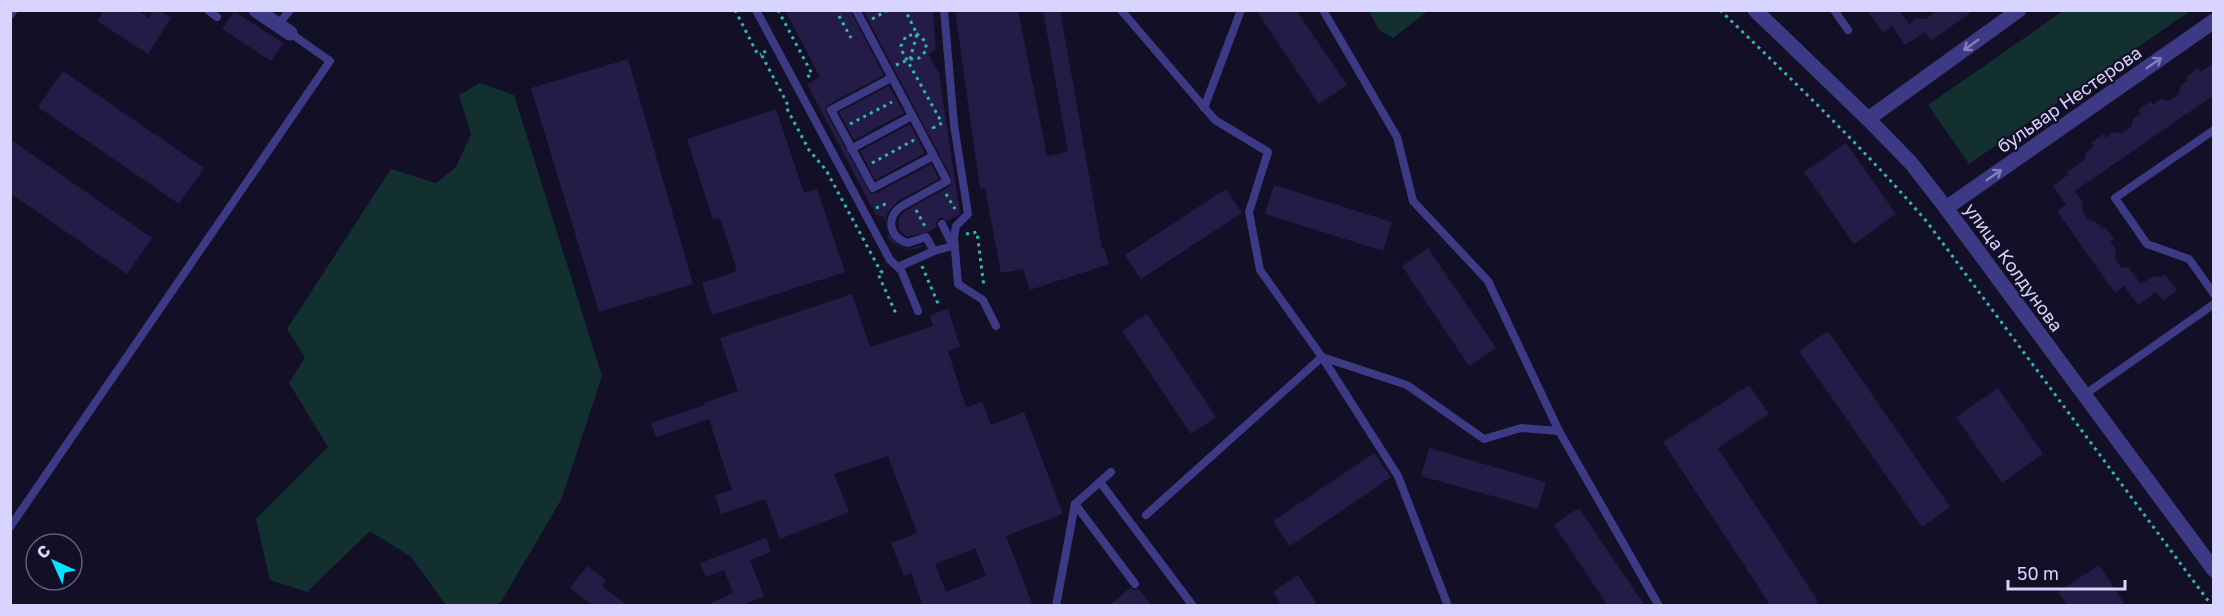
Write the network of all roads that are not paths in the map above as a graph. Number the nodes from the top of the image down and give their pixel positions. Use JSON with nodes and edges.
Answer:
{"nodes":[{"id":1,"x":14,"y":10,"type":"edge"},
{"id":2,"x":208,"y":10,"type":"edge"},
{"id":3,"x":256,"y":10,"type":"edge"},
{"id":4,"x":290,"y":10,"type":"edge"},
{"id":5,"x":756,"y":10,"type":"edge"},
{"id":6,"x":856,"y":10,"type":"edge"},
{"id":7,"x":944,"y":10,"type":"edge"},
{"id":8,"x":1121,"y":10,"type":"edge"},
{"id":9,"x":1241,"y":10,"type":"edge"},
{"id":10,"x":1323,"y":10,"type":"edge"},
{"id":11,"x":1755,"y":10,"type":"edge"},
{"id":12,"x":1834,"y":10,"type":"edge"},
{"id":13,"x":2019,"y":10,"type":"edge"},
{"id":14,"x":10,"y":15,"type":"edge"},
{"id":15,"x":217,"y":17,"type":"dead end"},
{"id":16,"x":2214,"y":21,"type":"edge"},
{"id":17,"x":284,"y":29,"type":"junction"},
{"id":18,"x":1848,"y":30,"type":"dead end"},
{"id":19,"x":891,"y":78,"type":"junction"},
{"id":20,"x":1204,"y":108,"type":"junction"},
{"id":21,"x":912,"y":116,"type":"junction"},
{"id":22,"x":1868,"y":119,"type":"junction"},
{"id":23,"x":2214,"y":130,"type":"edge"},
{"id":24,"x":852,"y":149,"type":"junction"},
{"id":25,"x":933,"y":156,"type":"junction"},
{"id":26,"x":1946,"y":208,"type":"junction"},
{"id":27,"x":942,"y":224,"type":"dead end"},
{"id":28,"x":954,"y":246,"type":"junction"},
{"id":29,"x":934,"y":251,"type":"junction"},
{"id":30,"x":898,"y":267,"type":"junction"},
{"id":31,"x":2214,"y":294,"type":"edge"},
{"id":32,"x":2214,"y":304,"type":"edge"},
{"id":33,"x":918,"y":311,"type":"dead end"},
{"id":34,"x":996,"y":326,"type":"dead end"},
{"id":35,"x":1322,"y":357,"type":"junction"},
{"id":36,"x":2084,"y":395,"type":"junction"},
{"id":37,"x":1558,"y":431,"type":"junction"},
{"id":38,"x":1111,"y":472,"type":"dead end"},
{"id":39,"x":1100,"y":482,"type":"junction"},
{"id":40,"x":1075,"y":504,"type":"junction"},
{"id":41,"x":1146,"y":515,"type":"dead end"},
{"id":42,"x":10,"y":527,"type":"edge"},
{"id":43,"x":2214,"y":570,"type":"edge"},
{"id":44,"x":1135,"y":584,"type":"dead end"},
{"id":45,"x":1056,"y":606,"type":"edge"},
{"id":46,"x":1193,"y":606,"type":"edge"},
{"id":47,"x":1448,"y":606,"type":"edge"},
{"id":48,"x":1659,"y":606,"type":"edge"}],
"edges":[{"from":1,"to":14,"type":"lane"},
{"from":2,"to":15,"type":"lane"},
{"from":3,"to":17,"type":"street"},
{"from":4,"to":17,"type":"lane"},
{"from":5,"to":30,"type":"lane"},
{"from":6,"to":19,"type":"lane"},
{"from":7,"to":28,"type":"lane"},
{"from":8,"to":20,"type":"lane"},
{"from":9,"to":20,"type":"lane"},
{"from":10,"to":37,"type":"lane"},
{"from":11,"to":22,"type":"street","name":"улица Колдунова"},
{"from":12,"to":18,"type":"lane"},
{"from":13,"to":22,"type":"street","one_way":true},
{"from":26,"to":16,"type":"street","name":"бульвар Нестерова","one_way":true},
{"from":17,"to":42,"type":"lane"},
{"from":19,"to":21,"type":"lane"},
{"from":19,"to":24,"type":"lane"},
{"from":20,"to":35,"type":"lane"},
{"from":21,"to":24,"type":"lane"},
{"from":21,"to":25,"type":"lane"},
{"from":22,"to":26,"type":"street","name":"улица Колдунова"},
{"from":23,"to":31,"type":"lane"},
{"from":24,"to":25,"type":"lane"},
{"from":25,"to":29,"type":"lane"},
{"from":26,"to":36,"type":"street","name":"улица Колдунова"},
{"from":27,"to":28,"type":"lane"},
{"from":28,"to":29,"type":"lane"},
{"from":28,"to":34,"type":"lane"},
{"from":29,"to":30,"type":"lane"},
{"from":30,"to":33,"type":"lane"},
{"from":32,"to":36,"type":"lane"},
{"from":35,"to":37,"type":"lane"},
{"from":35,"to":41,"type":"lane"},
{"from":35,"to":47,"type":"lane"},
{"from":36,"to":43,"type":"street","name":"улица Колдунова"},
{"from":37,"to":48,"type":"lane"},
{"from":38,"to":39,"type":"lane"},
{"from":39,"to":40,"type":"lane"},
{"from":39,"to":46,"type":"lane"},
{"from":40,"to":44,"type":"lane"},
{"from":40,"to":45,"type":"lane"}]}
